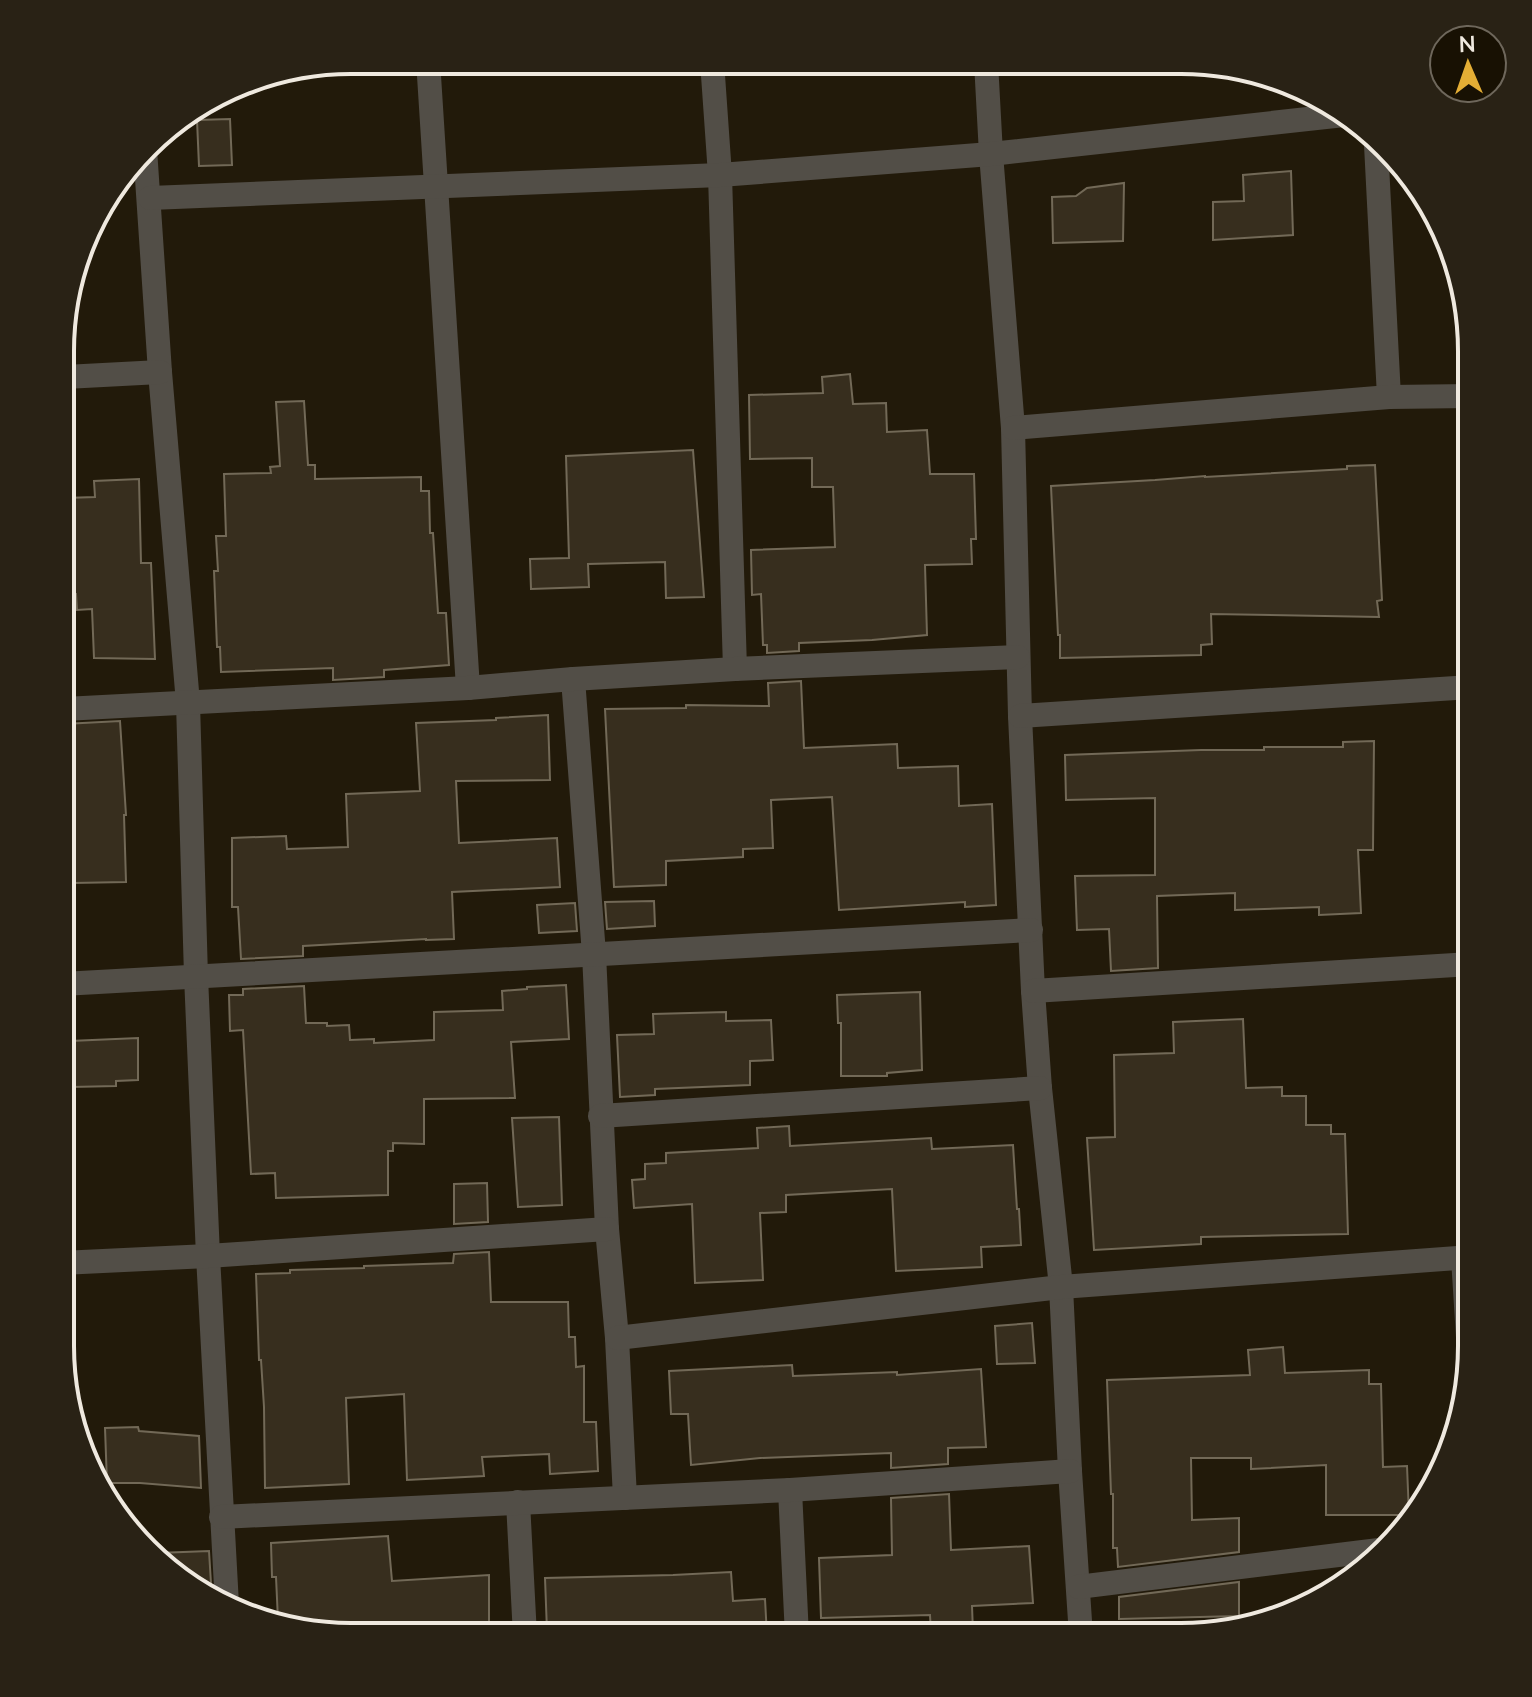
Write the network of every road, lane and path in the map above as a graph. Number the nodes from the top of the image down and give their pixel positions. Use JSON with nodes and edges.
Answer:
{"nodes":[{"id":1,"x":987,"y":74,"type":"edge"},
{"id":2,"x":429,"y":75,"type":"edge"},
{"id":3,"x":713,"y":75,"type":"edge"},
{"id":4,"x":1329,"y":117,"type":"edge"},
{"id":5,"x":991,"y":154,"type":"junction"},
{"id":6,"x":1377,"y":156,"type":"edge"},
{"id":7,"x":147,"y":164,"type":"edge"},
{"id":8,"x":720,"y":175,"type":"junction"},
{"id":9,"x":436,"y":186,"type":"junction"},
{"id":10,"x":150,"y":198,"type":"junction"},
{"id":11,"x":160,"y":372,"type":"junction"},
{"id":12,"x":74,"y":377,"type":"edge"},
{"id":13,"x":1457,"y":396,"type":"edge"},
{"id":14,"x":1389,"y":397,"type":"junction"},
{"id":15,"x":1013,"y":428,"type":"junction"},
{"id":16,"x":1018,"y":657,"type":"junction"},
{"id":17,"x":735,"y":669,"type":"junction"},
{"id":18,"x":573,"y":679,"type":"junction"},
{"id":19,"x":468,"y":688,"type":"junction"},
{"id":20,"x":1457,"y":688,"type":"edge"},
{"id":21,"x":188,"y":703,"type":"junction"},
{"id":22,"x":74,"y":708,"type":"edge"},
{"id":23,"x":1020,"y":716,"type":"junction"},
{"id":24,"x":1031,"y":930,"type":"junction"},
{"id":25,"x":594,"y":954,"type":"junction"},
{"id":26,"x":1457,"y":965,"type":"edge"},
{"id":27,"x":196,"y":976,"type":"junction"},
{"id":28,"x":75,"y":983,"type":"edge"},
{"id":29,"x":1033,"y":991,"type":"junction"},
{"id":30,"x":1040,"y":1088,"type":"junction"},
{"id":31,"x":600,"y":1116,"type":"junction"},
{"id":32,"x":607,"y":1229,"type":"junction"},
{"id":33,"x":208,"y":1256,"type":"junction"},
{"id":34,"x":1457,"y":1259,"type":"edge"},
{"id":35,"x":75,"y":1262,"type":"edge"},
{"id":36,"x":1061,"y":1287,"type":"junction"},
{"id":37,"x":617,"y":1338,"type":"junction"},
{"id":38,"x":1070,"y":1471,"type":"junction"},
{"id":39,"x":790,"y":1490,"type":"junction"},
{"id":40,"x":625,"y":1498,"type":"junction"},
{"id":41,"x":518,"y":1502,"type":"junction"},
{"id":42,"x":221,"y":1517,"type":"junction"},
{"id":43,"x":1366,"y":1552,"type":"edge"},
{"id":44,"x":1078,"y":1587,"type":"junction"},
{"id":45,"x":226,"y":1593,"type":"edge"},
{"id":46,"x":524,"y":1622,"type":"edge"},
{"id":47,"x":796,"y":1622,"type":"edge"},
{"id":48,"x":1080,"y":1622,"type":"edge"}],
"edges":[{"from":1,"to":5,"type":"street"},
{"from":2,"to":9,"type":"street"},
{"from":3,"to":8,"type":"street"},
{"from":4,"to":5,"type":"street"},
{"from":5,"to":8,"type":"street"},
{"from":5,"to":15,"type":"street"},
{"from":6,"to":14,"type":"street"},
{"from":7,"to":10,"type":"street"},
{"from":8,"to":9,"type":"street"},
{"from":8,"to":17,"type":"street"},
{"from":9,"to":10,"type":"street"},
{"from":9,"to":19,"type":"street"},
{"from":10,"to":11,"type":"street"},
{"from":11,"to":12,"type":"street"},
{"from":11,"to":21,"type":"street"},
{"from":13,"to":14,"type":"street"},
{"from":14,"to":15,"type":"street"},
{"from":15,"to":16,"type":"street"},
{"from":16,"to":17,"type":"street"},
{"from":16,"to":23,"type":"street"},
{"from":17,"to":18,"type":"street"},
{"from":18,"to":19,"type":"street"},
{"from":18,"to":25,"type":"street"},
{"from":19,"to":21,"type":"street"},
{"from":20,"to":23,"type":"street"},
{"from":21,"to":22,"type":"street"},
{"from":21,"to":27,"type":"street"},
{"from":23,"to":24,"type":"street"},
{"from":24,"to":25,"type":"street"},
{"from":24,"to":29,"type":"street"},
{"from":25,"to":27,"type":"street"},
{"from":25,"to":31,"type":"street"},
{"from":26,"to":29,"type":"street"},
{"from":27,"to":28,"type":"street"},
{"from":27,"to":33,"type":"street"},
{"from":29,"to":30,"type":"street"},
{"from":30,"to":31,"type":"street"},
{"from":30,"to":36,"type":"street"},
{"from":31,"to":32,"type":"street"},
{"from":32,"to":33,"type":"street"},
{"from":32,"to":37,"type":"street"},
{"from":33,"to":35,"type":"street"},
{"from":33,"to":42,"type":"street"},
{"from":34,"to":36,"type":"street"},
{"from":36,"to":37,"type":"street"},
{"from":36,"to":38,"type":"street"},
{"from":37,"to":40,"type":"street"},
{"from":38,"to":39,"type":"street"},
{"from":38,"to":44,"type":"street"},
{"from":39,"to":40,"type":"street"},
{"from":39,"to":47,"type":"street"},
{"from":40,"to":41,"type":"street"},
{"from":41,"to":42,"type":"street"},
{"from":41,"to":46,"type":"street"},
{"from":42,"to":45,"type":"street"},
{"from":43,"to":44,"type":"street"},
{"from":44,"to":48,"type":"street"}]}
